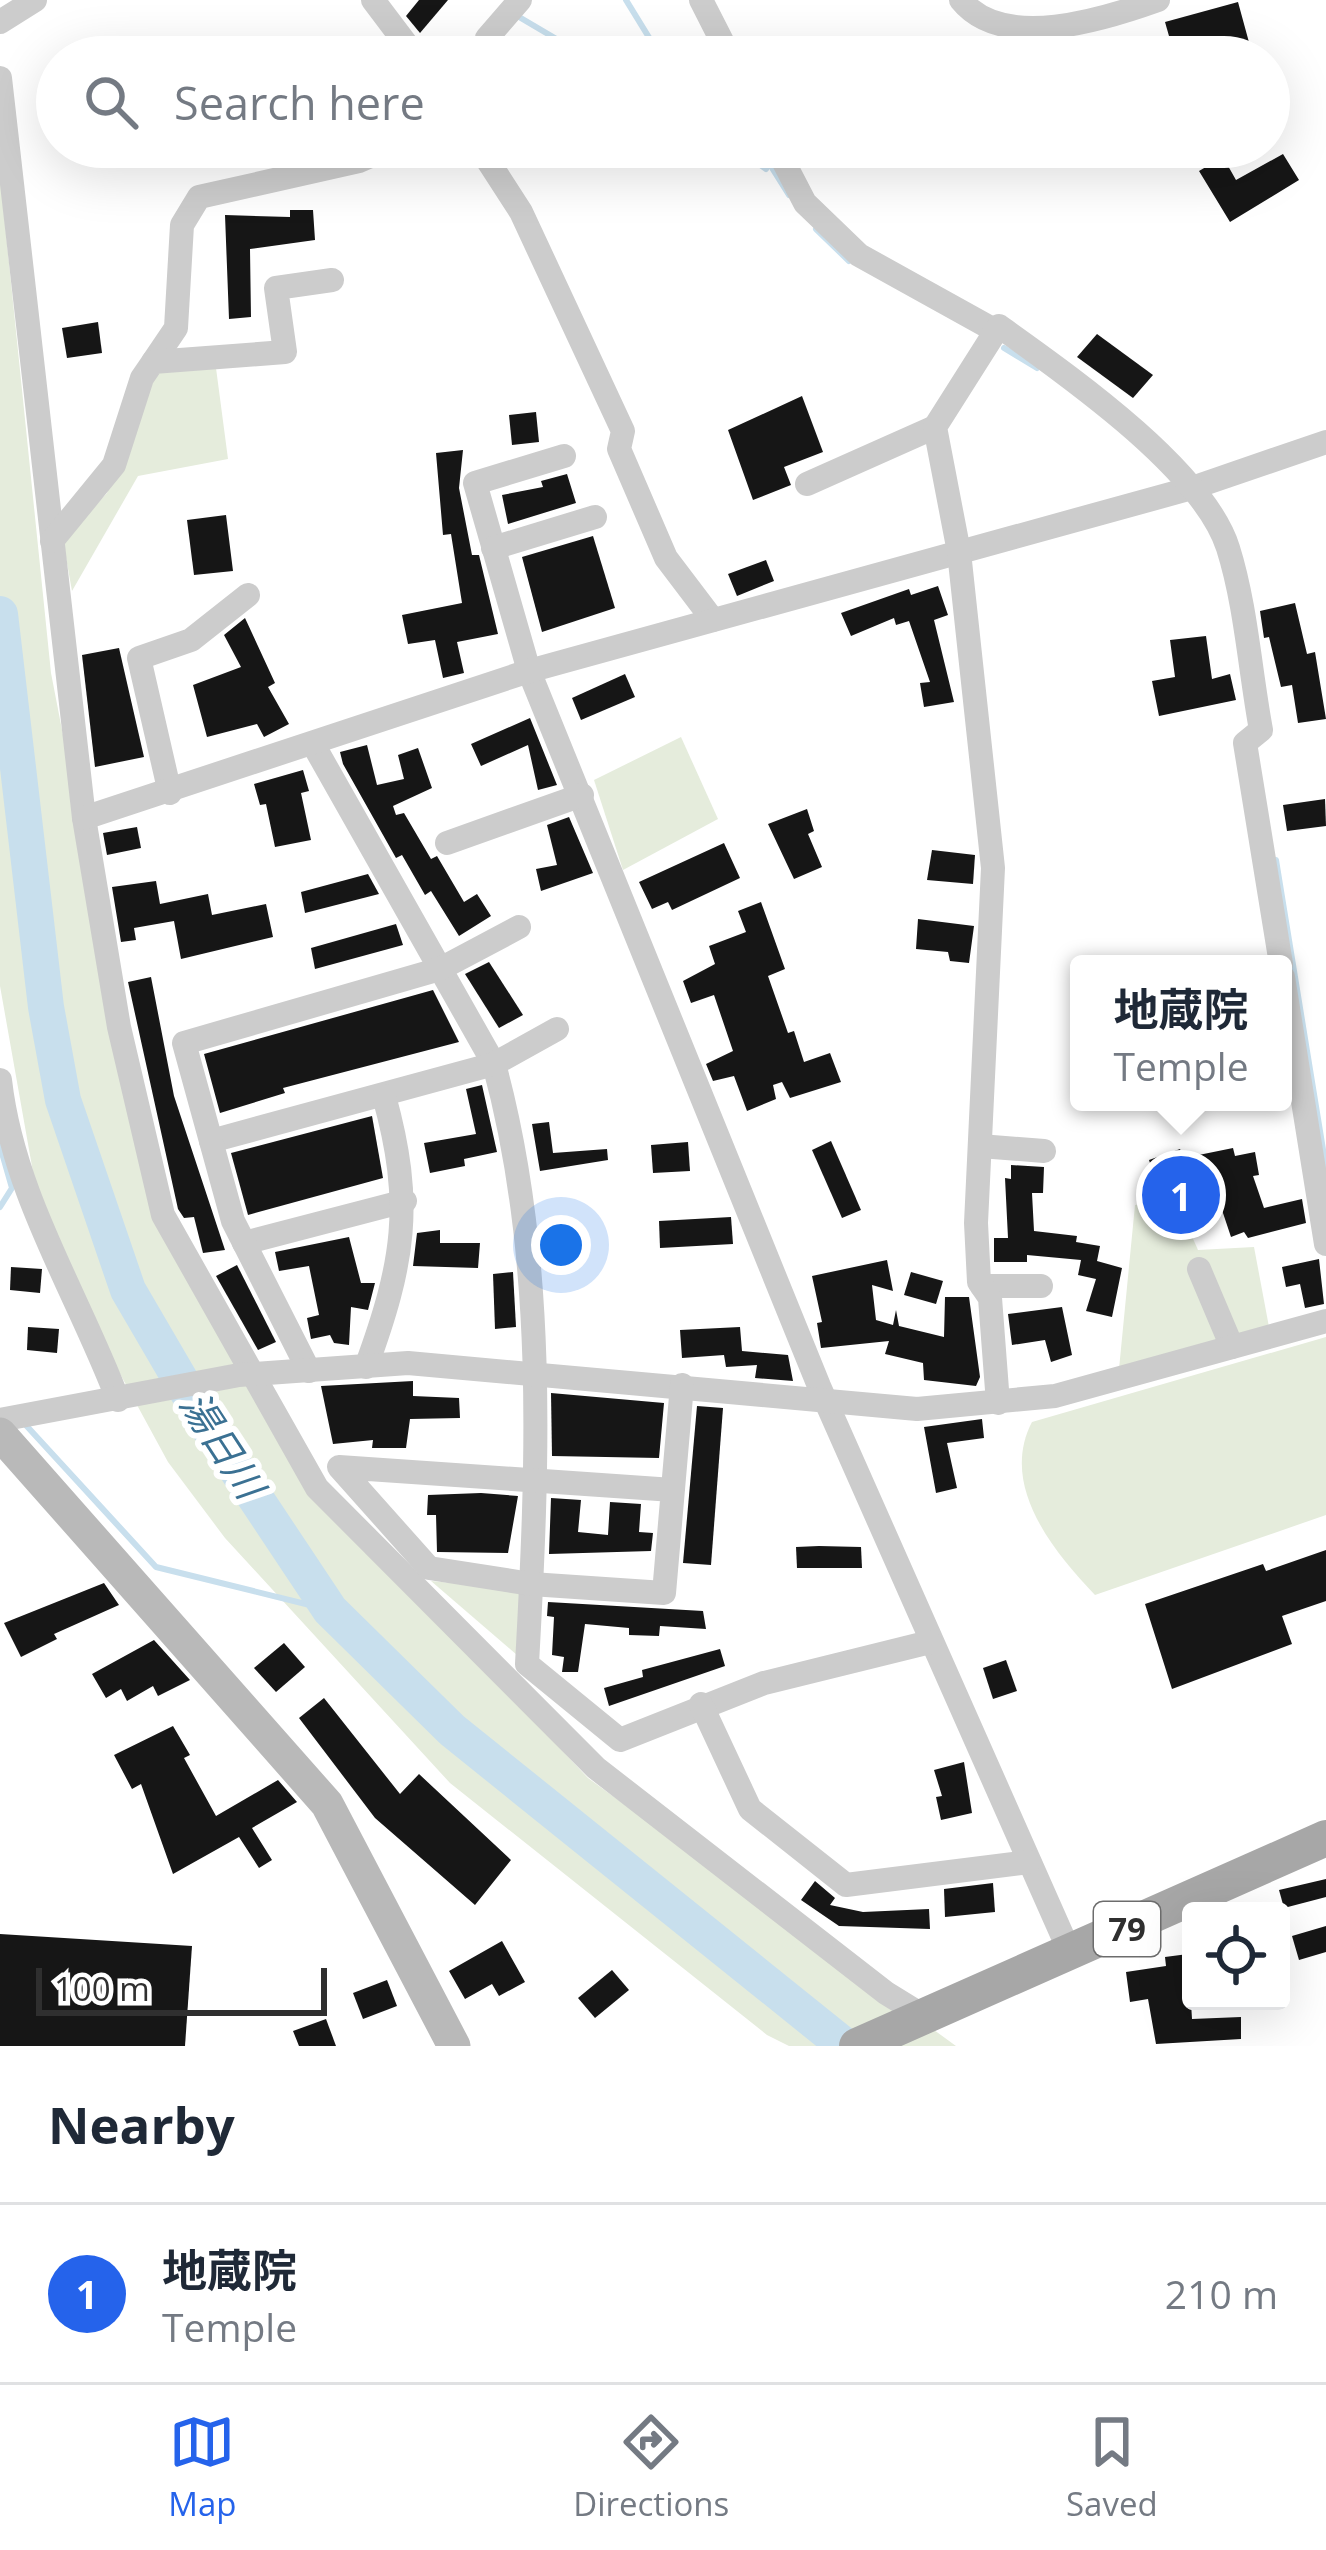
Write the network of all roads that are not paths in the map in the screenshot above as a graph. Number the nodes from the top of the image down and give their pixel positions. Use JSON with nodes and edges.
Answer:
{"nodes":[{"id":1,"x":35,"y":0,"type":"edge"},
{"id":2,"x":373,"y":0,"type":"edge"},
{"id":3,"x":519,"y":0,"type":"edge"},
{"id":4,"x":701,"y":0,"type":"edge"},
{"id":5,"x":961,"y":0,"type":"edge"},
{"id":6,"x":1158,"y":0,"type":"edge"},
{"id":7,"x":0,"y":22,"type":"edge"},
{"id":8,"x":400,"y":36,"type":"edge"},
{"id":9,"x":489,"y":36,"type":"edge"},
{"id":10,"x":719,"y":36,"type":"edge"},
{"id":11,"x":0,"y":78,"type":"edge"},
{"id":12,"x":328,"y":168,"type":"edge"},
{"id":13,"x":492,"y":168,"type":"edge"},
{"id":14,"x":787,"y":168,"type":"edge"},
{"id":15,"x":332,"y":280,"type":"dead end"},
{"id":16,"x":996,"y":331,"type":"junction"},
{"id":17,"x":153,"y":362,"type":"junction"},
{"id":18,"x":935,"y":427,"type":"junction"},
{"id":19,"x":1326,"y":442,"type":"edge"},
{"id":20,"x":563,"y":456,"type":"dead end"},
{"id":21,"x":807,"y":484,"type":"dead end"},
{"id":22,"x":1186,"y":490,"type":"junction"},
{"id":23,"x":595,"y":517,"type":"dead end"},
{"id":24,"x":52,"y":541,"type":"junction"},
{"id":25,"x":494,"y":548,"type":"junction"},
{"id":26,"x":959,"y":552,"type":"junction"},
{"id":27,"x":248,"y":595,"type":"dead end"},
{"id":28,"x":713,"y":620,"type":"junction"},
{"id":29,"x":529,"y":671,"type":"junction"},
{"id":30,"x":313,"y":743,"type":"junction"},
{"id":31,"x":170,"y":793,"type":"junction"},
{"id":32,"x":581,"y":795,"type":"junction"},
{"id":33,"x":84,"y":818,"type":"junction"},
{"id":34,"x":448,"y":843,"type":"dead end"},
{"id":35,"x":519,"y":927,"type":"dead end"},
{"id":36,"x":1280,"y":955,"type":"edge"},
{"id":37,"x":440,"y":969,"type":"junction"},
{"id":38,"x":557,"y":1030,"type":"dead end"},
{"id":39,"x":1292,"y":1033,"type":"edge"},
{"id":40,"x":494,"y":1064,"type":"junction"},
{"id":41,"x":0,"y":1080,"type":"edge"},
{"id":42,"x":384,"y":1096,"type":"junction"},
{"id":43,"x":211,"y":1141,"type":"junction"},
{"id":44,"x":980,"y":1146,"type":"junction"},
{"id":45,"x":1044,"y":1151,"type":"dead end"},
{"id":46,"x":405,"y":1201,"type":"junction"},
{"id":47,"x":244,"y":1243,"type":"junction"},
{"id":48,"x":1326,"y":1244,"type":"edge"},
{"id":49,"x":1199,"y":1269,"type":"dead end"},
{"id":50,"x":982,"y":1286,"type":"junction"},
{"id":51,"x":1041,"y":1286,"type":"dead end"},
{"id":52,"x":1326,"y":1322,"type":"edge"},
{"id":53,"x":1232,"y":1347,"type":"junction"},
{"id":54,"x":366,"y":1367,"type":"junction"},
{"id":55,"x":310,"y":1371,"type":"junction"},
{"id":56,"x":534,"y":1371,"type":"junction"},
{"id":57,"x":244,"y":1375,"type":"junction"},
{"id":58,"x":682,"y":1385,"type":"junction"},
{"id":59,"x":130,"y":1396,"type":"junction"},
{"id":60,"x":826,"y":1399,"type":"junction"},
{"id":61,"x":998,"y":1403,"type":"junction"},
{"id":62,"x":1,"y":1424,"type":"edge"},
{"id":63,"x":533,"y":1478,"type":"junction"},
{"id":64,"x":673,"y":1490,"type":"junction"},
{"id":65,"x":532,"y":1584,"type":"junction"},
{"id":66,"x":930,"y":1642,"type":"junction"},
{"id":67,"x":701,"y":1704,"type":"junction"},
{"id":68,"x":1326,"y":1838,"type":"edge"},
{"id":69,"x":1028,"y":1862,"type":"junction"},
{"id":70,"x":1071,"y":1955,"type":"junction"},
{"id":71,"x":921,"y":2019,"type":"junction"},
{"id":72,"x":454,"y":2046,"type":"edge"},
{"id":73,"x":857,"y":2046,"type":"edge"}],
"edges":[{"from":1,"to":7,"type":"street"},
{"from":2,"to":8,"type":"street"},
{"from":3,"to":9,"type":"street"},
{"from":4,"to":10,"type":"street"},
{"from":5,"to":6,"type":"street"},
{"from":11,"to":24,"type":"street"},
{"from":12,"to":17,"type":"street"},
{"from":13,"to":28,"type":"street"},
{"from":14,"to":16,"type":"street"},
{"from":15,"to":17,"type":"street"},
{"from":16,"to":18,"type":"street"},
{"from":16,"to":22,"type":"street"},
{"from":17,"to":24,"type":"street"},
{"from":18,"to":21,"type":"street"},
{"from":18,"to":26,"type":"street"},
{"from":19,"to":22,"type":"street"},
{"from":20,"to":25,"type":"street"},
{"from":22,"to":26,"type":"street"},
{"from":22,"to":36,"type":"street"},
{"from":23,"to":25,"type":"street"},
{"from":24,"to":33,"type":"street"},
{"from":25,"to":29,"type":"street"},
{"from":26,"to":28,"type":"street"},
{"from":26,"to":44,"type":"street"},
{"from":27,"to":31,"type":"street"},
{"from":28,"to":29,"type":"street"},
{"from":29,"to":30,"type":"street"},
{"from":29,"to":32,"type":"street"},
{"from":30,"to":31,"type":"street"},
{"from":30,"to":37,"type":"street"},
{"from":31,"to":33,"type":"street"},
{"from":32,"to":34,"type":"street"},
{"from":32,"to":60,"type":"street"},
{"from":33,"to":57,"type":"street"},
{"from":35,"to":37,"type":"street"},
{"from":37,"to":40,"type":"street"},
{"from":37,"to":43,"type":"street"},
{"from":38,"to":40,"type":"street"},
{"from":39,"to":48,"type":"street"},
{"from":40,"to":42,"type":"street"},
{"from":40,"to":56,"type":"street"},
{"from":41,"to":59,"type":"street"},
{"from":42,"to":43,"type":"street"},
{"from":42,"to":46,"type":"street"},
{"from":43,"to":47,"type":"street"},
{"from":44,"to":45,"type":"street"},
{"from":44,"to":50,"type":"street"},
{"from":46,"to":47,"type":"street"},
{"from":46,"to":54,"type":"street"},
{"from":47,"to":55,"type":"street"},
{"from":49,"to":53,"type":"street"},
{"from":50,"to":51,"type":"street"},
{"from":50,"to":61,"type":"street"},
{"from":52,"to":53,"type":"street"},
{"from":53,"to":61,"type":"street"},
{"from":54,"to":55,"type":"street"},
{"from":54,"to":56,"type":"street"},
{"from":55,"to":57,"type":"street"},
{"from":56,"to":58,"type":"street"},
{"from":56,"to":63,"type":"street"},
{"from":57,"to":59,"type":"street"},
{"from":57,"to":71,"type":"street"},
{"from":58,"to":60,"type":"street"},
{"from":58,"to":64,"type":"street"},
{"from":59,"to":62,"type":"street"},
{"from":60,"to":61,"type":"street"},
{"from":60,"to":66,"type":"street"},
{"from":62,"to":72,"type":"street"},
{"from":63,"to":64,"type":"street"},
{"from":63,"to":65,"type":"street"},
{"from":63,"to":65,"type":"street"},
{"from":64,"to":65,"type":"street"},
{"from":65,"to":67,"type":"street"},
{"from":66,"to":67,"type":"street"},
{"from":66,"to":69,"type":"street"},
{"from":67,"to":69,"type":"street"},
{"from":68,"to":70,"type":"main road","number":"79"},
{"from":69,"to":70,"type":"street"},
{"from":70,"to":71,"type":"main road","number":"79"},
{"from":71,"to":73,"type":"main road","number":"79"}]}
